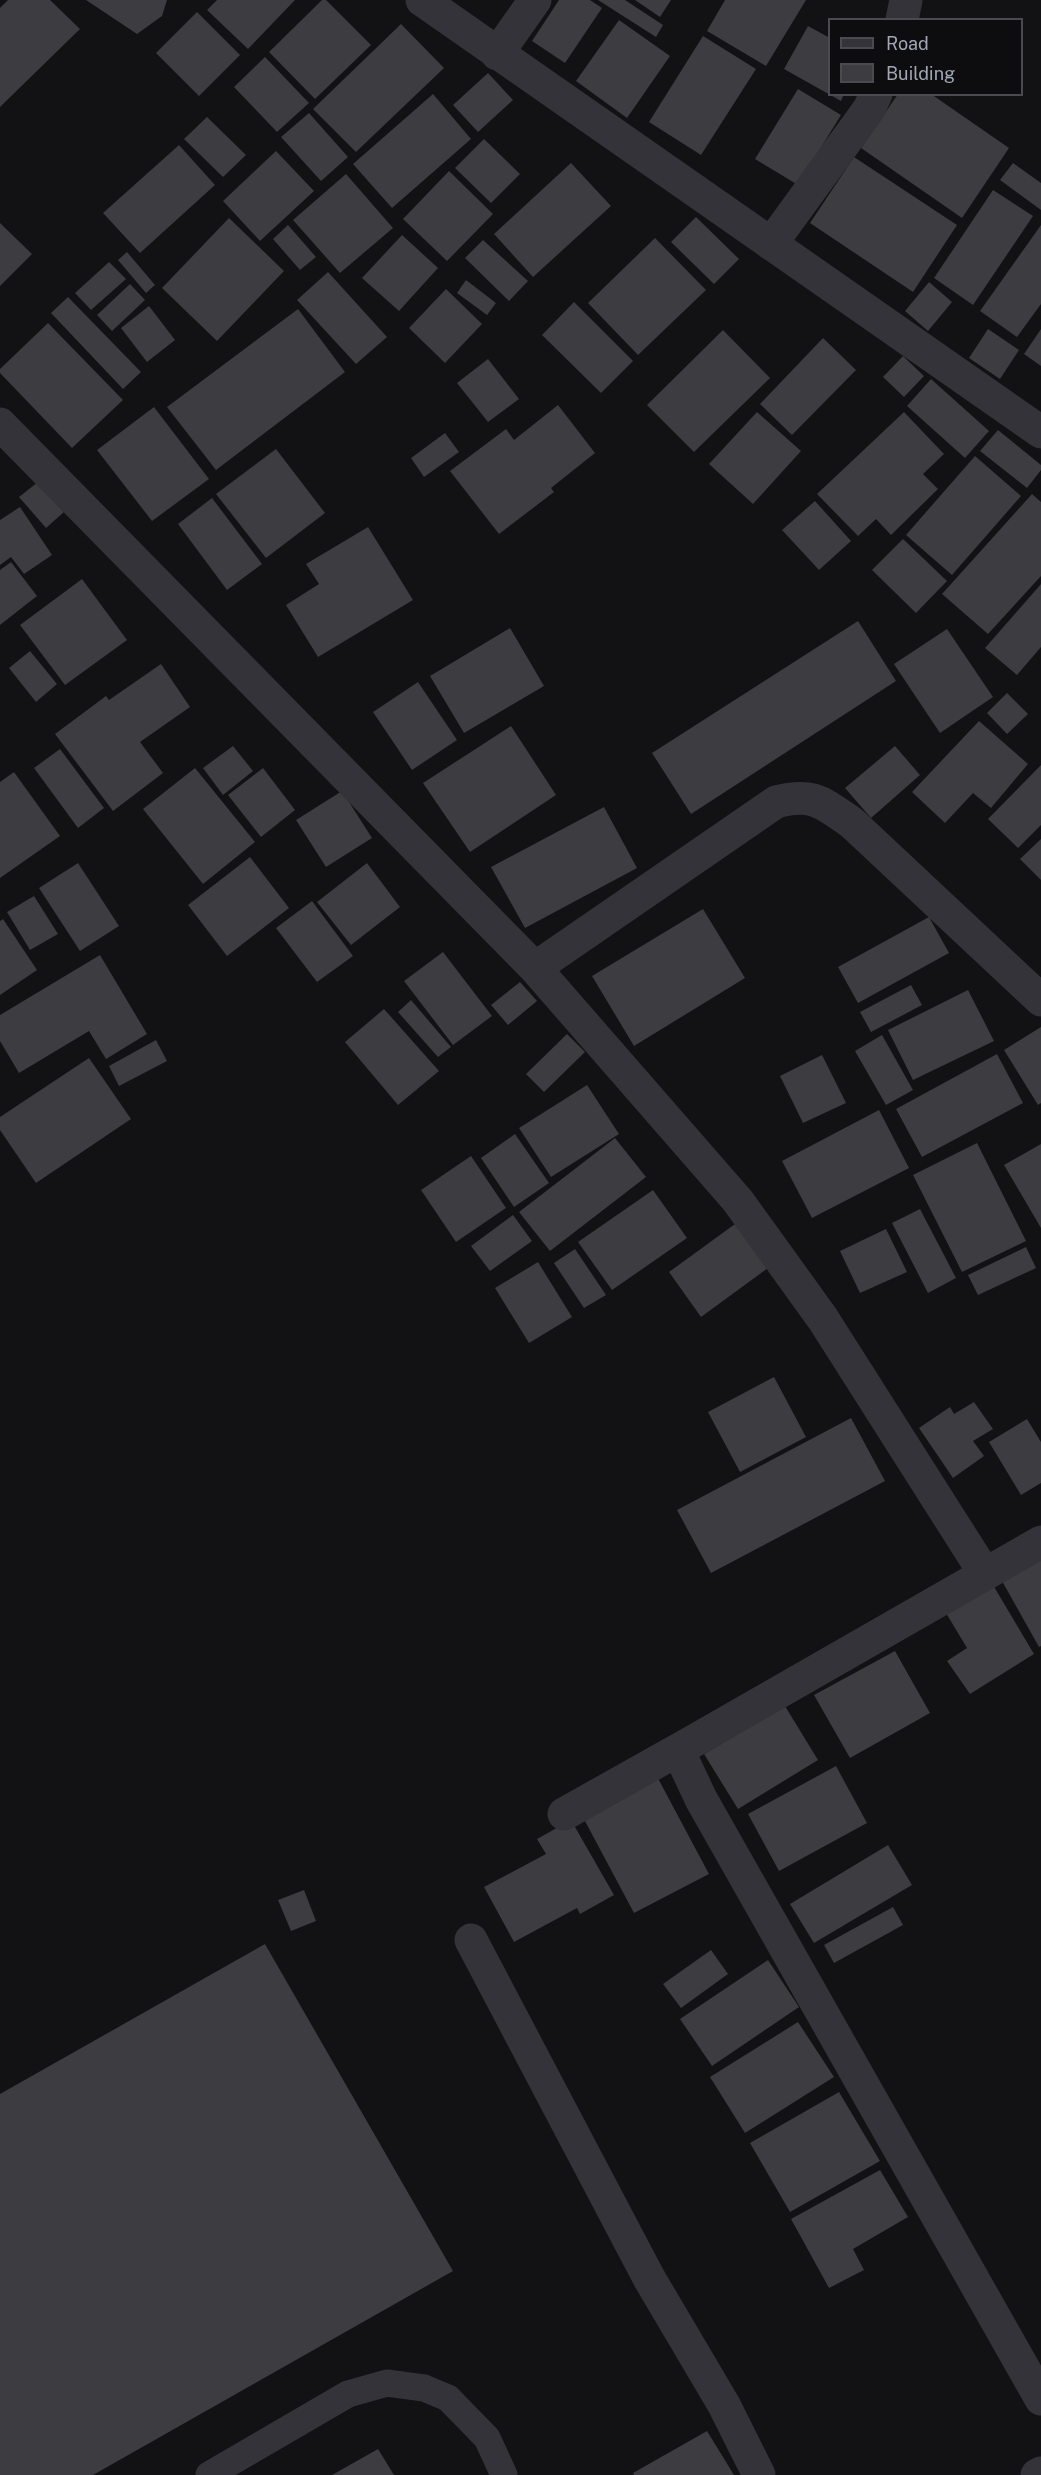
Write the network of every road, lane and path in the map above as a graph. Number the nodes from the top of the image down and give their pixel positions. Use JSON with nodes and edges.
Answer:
{"nodes":[{"id":1,"x":422,"y":0,"type":"edge"},
{"id":2,"x":535,"y":0,"type":"edge"},
{"id":3,"x":906,"y":0,"type":"edge"},
{"id":4,"x":902,"y":18,"type":"edge"},
{"id":5,"x":497,"y":54,"type":"junction"},
{"id":6,"x":875,"y":96,"type":"edge"},
{"id":7,"x":771,"y":244,"type":"junction"},
{"id":8,"x":0,"y":424,"type":"edge"},
{"id":9,"x":1041,"y":432,"type":"edge"},
{"id":10,"x":535,"y":968,"type":"junction"},
{"id":11,"x":1041,"y":1000,"type":"edge"},
{"id":12,"x":1041,"y":1542,"type":"edge"},
{"id":13,"x":985,"y":1574,"type":"junction"},
{"id":14,"x":678,"y":1750,"type":"junction"},
{"id":15,"x":564,"y":1814,"type":"dead end"},
{"id":16,"x":471,"y":1940,"type":"dead end"},
{"id":17,"x":1041,"y":2399,"type":"edge"},
{"id":18,"x":1041,"y":2473,"type":"edge"},
{"id":19,"x":209,"y":2475,"type":"edge"},
{"id":20,"x":504,"y":2475,"type":"edge"},
{"id":21,"x":759,"y":2475,"type":"edge"},
{"id":22,"x":1036,"y":2475,"type":"edge"}],
"edges":[{"from":1,"to":5,"type":"street"},
{"from":2,"to":5,"type":"street"},
{"from":3,"to":4,"type":"street"},
{"from":5,"to":7,"type":"street"},
{"from":6,"to":7,"type":"street"},
{"from":7,"to":9,"type":"street"},
{"from":8,"to":10,"type":"street"},
{"from":10,"to":11,"type":"street"},
{"from":10,"to":13,"type":"street"},
{"from":12,"to":13,"type":"street"},
{"from":13,"to":14,"type":"street"},
{"from":14,"to":15,"type":"street"},
{"from":14,"to":17,"type":"street"},
{"from":16,"to":21,"type":"street"},
{"from":18,"to":22,"type":"street"},
{"from":19,"to":20,"type":"lane"}]}
